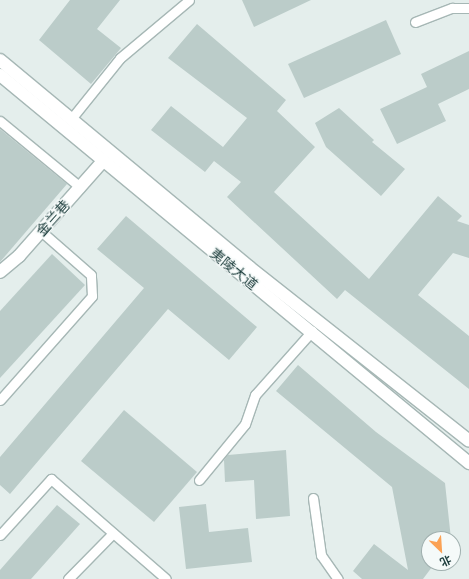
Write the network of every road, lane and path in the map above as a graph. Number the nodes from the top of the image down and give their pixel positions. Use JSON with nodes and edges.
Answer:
{"nodes":[{"id":1,"x":189,"y":0,"type":"edge"},
{"id":2,"x":469,"y":8,"type":"edge"},
{"id":3,"x":415,"y":22,"type":"dead end"},
{"id":4,"x":0,"y":60,"type":"edge"},
{"id":5,"x":0,"y":75,"type":"edge"},
{"id":6,"x":71,"y":119,"type":"junction"},
{"id":7,"x":0,"y":121,"type":"edge"},
{"id":8,"x":103,"y":161,"type":"junction"},
{"id":9,"x":80,"y":187,"type":"junction"},
{"id":10,"x":41,"y":231,"type":"junction"},
{"id":11,"x":0,"y":272,"type":"edge"},
{"id":12,"x":312,"y":331,"type":"junction"},
{"id":13,"x":0,"y":400,"type":"edge"},
{"id":14,"x":469,"y":441,"type":"edge"},
{"id":15,"x":468,"y":463,"type":"edge"},
{"id":16,"x":199,"y":480,"type":"dead end"},
{"id":17,"x":313,"y":498,"type":"dead end"},
{"id":18,"x":113,"y":533,"type":"junction"},
{"id":19,"x":0,"y":535,"type":"edge"},
{"id":20,"x":68,"y":579,"type":"edge"},
{"id":21,"x":166,"y":579,"type":"edge"},
{"id":22,"x":338,"y":579,"type":"edge"}],
"edges":[{"from":1,"to":6,"type":"lane"},
{"from":2,"to":3,"type":"lane"},
{"from":4,"to":6,"type":"main road","name":"夷陵大道"},
{"from":5,"to":8,"type":"main road","name":"夷陵大道"},
{"from":6,"to":14,"type":"main road","name":"夷陵大道"},
{"from":7,"to":9,"type":"lane"},
{"from":8,"to":9,"type":"main road","name":"金兰巷"},
{"from":8,"to":12,"type":"main road","name":"夷陵大道"},
{"from":9,"to":10,"type":"main road","name":"金兰巷"},
{"from":10,"to":11,"type":"main road","name":"金兰巷"},
{"from":10,"to":13,"type":"lane"},
{"from":12,"to":15,"type":"main road","name":"夷陵大道"},
{"from":12,"to":16,"type":"lane"},
{"from":17,"to":22,"type":"lane"},
{"from":18,"to":19,"type":"lane"},
{"from":18,"to":20,"type":"lane"},
{"from":18,"to":21,"type":"lane"}]}
